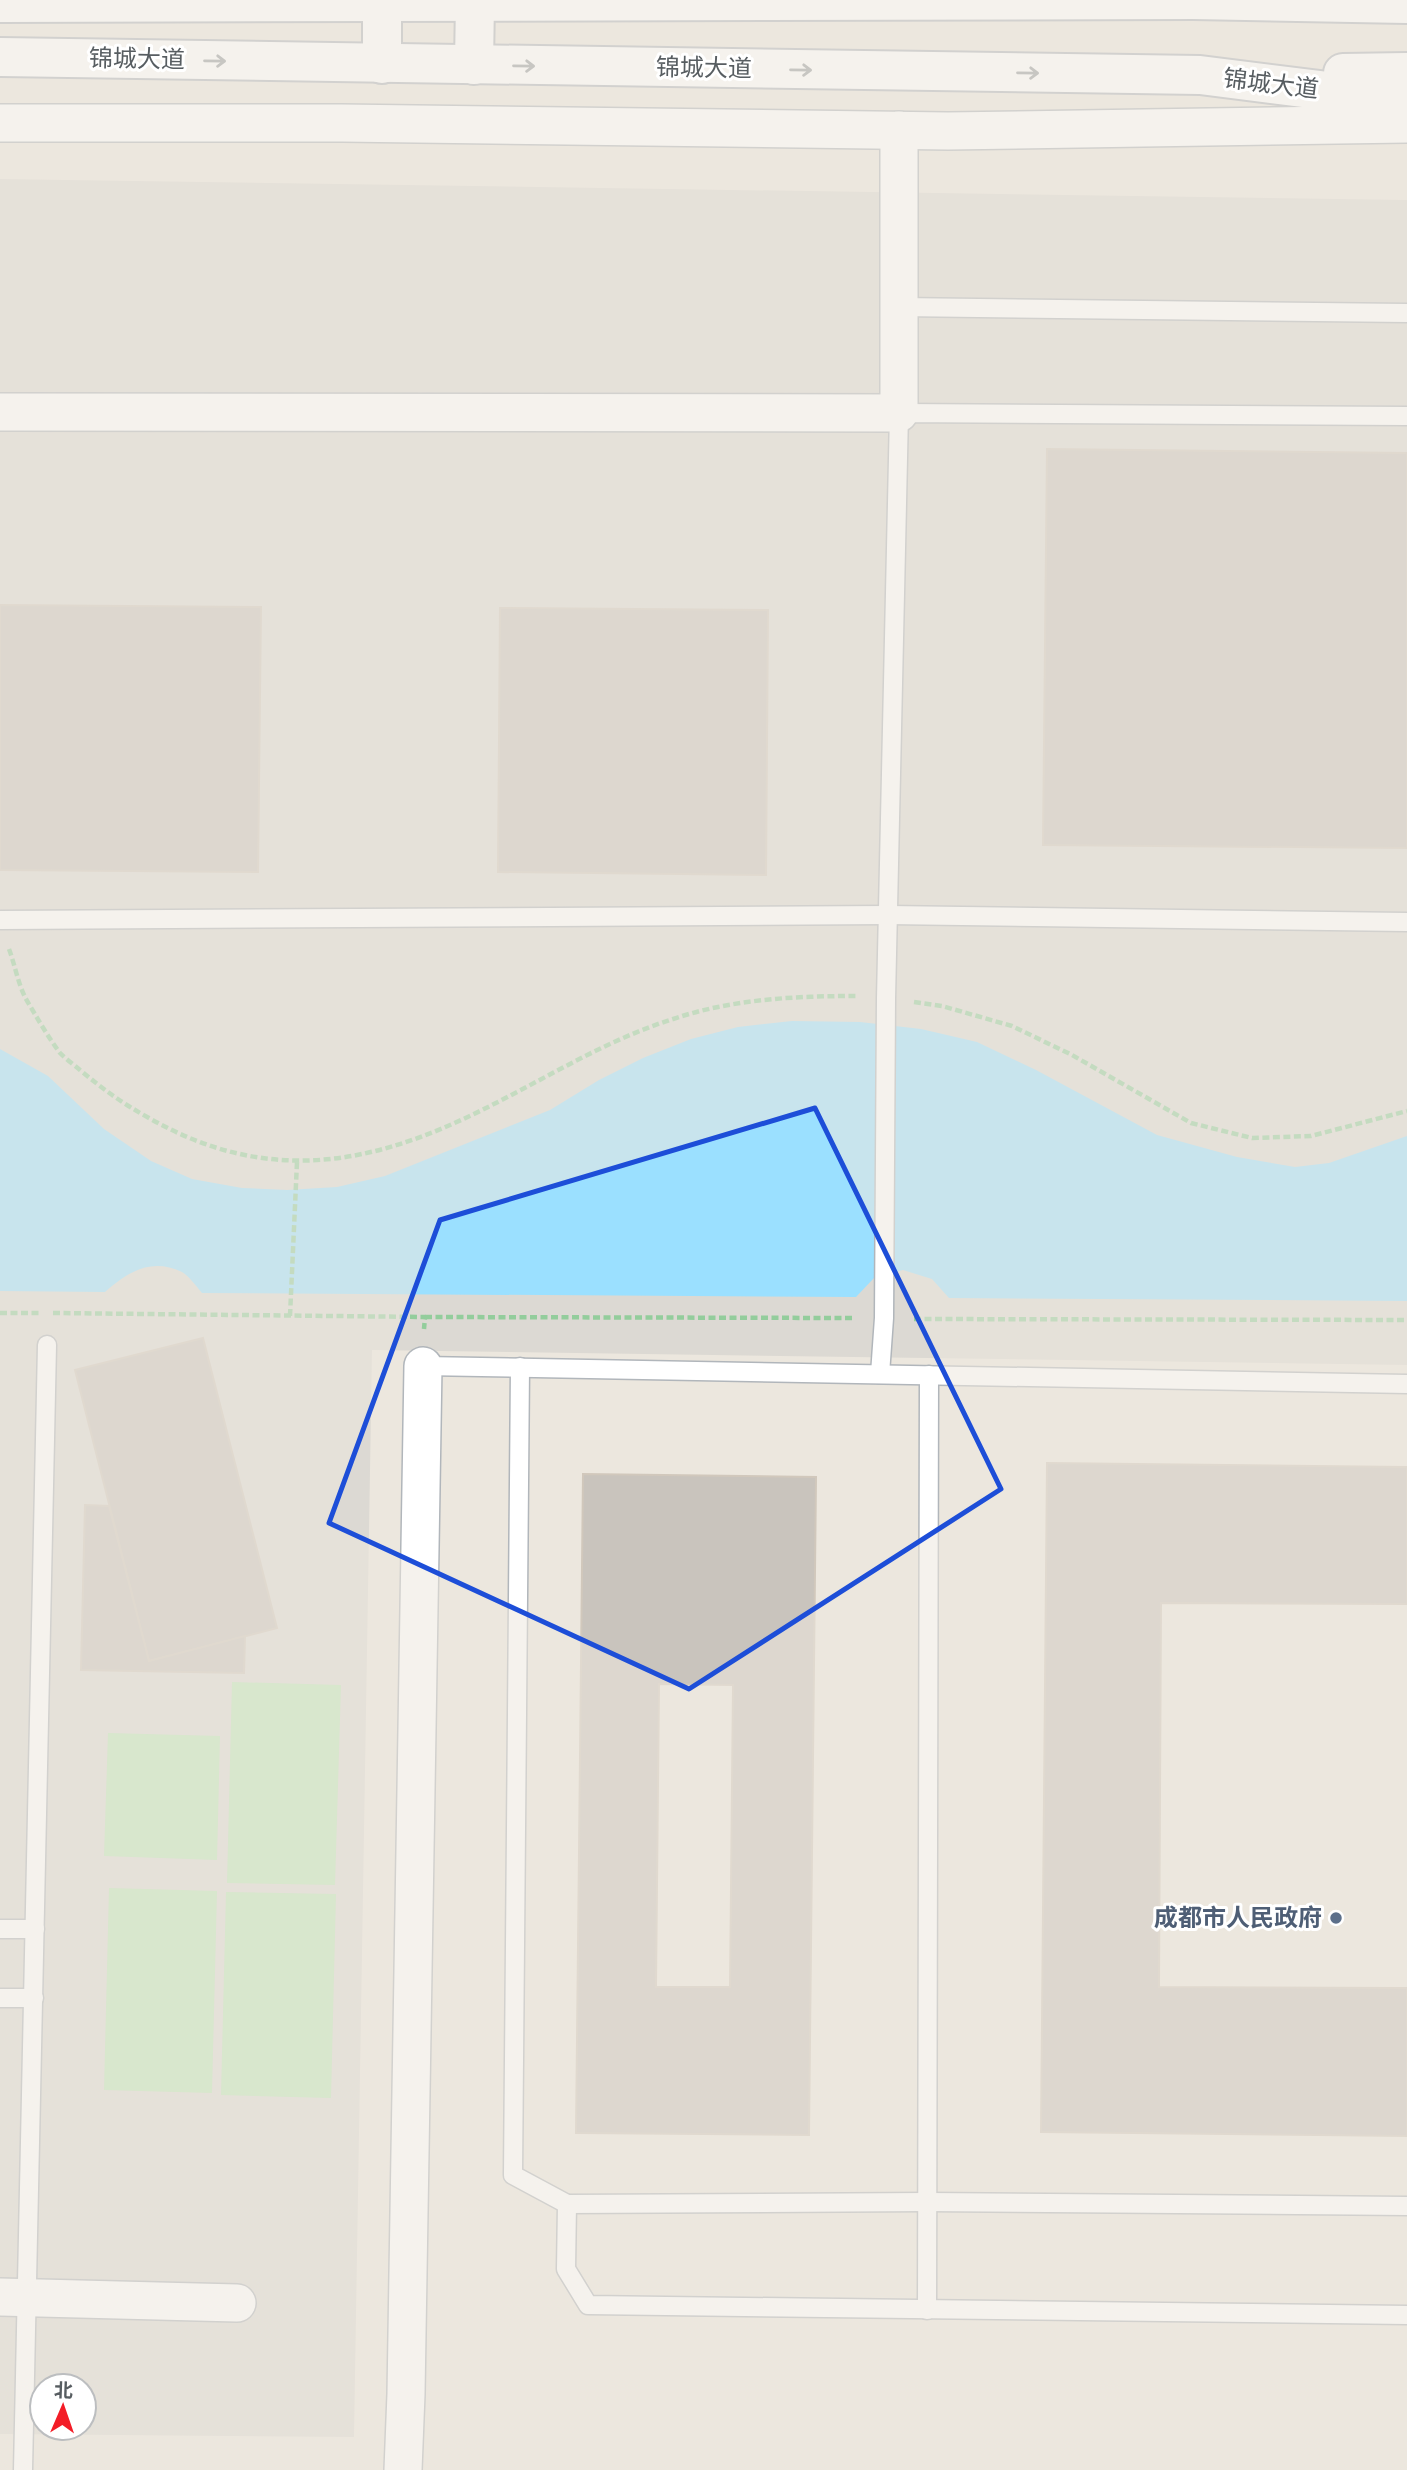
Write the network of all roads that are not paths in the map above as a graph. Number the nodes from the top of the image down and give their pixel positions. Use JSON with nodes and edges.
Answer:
{"nodes":[{"id":1,"x":1195,"y":0,"type":"edge"},
{"id":2,"x":382,"y":1,"type":"edge"},
{"id":3,"x":475,"y":2,"type":"edge"},
{"id":4,"x":0,"y":3,"type":"edge"},
{"id":5,"x":1407,"y":4,"type":"edge"},
{"id":6,"x":0,"y":57,"type":"edge"},
{"id":7,"x":382,"y":64,"type":"junction"},
{"id":8,"x":474,"y":65,"type":"junction"},
{"id":9,"x":1407,"y":72,"type":"edge"},
{"id":10,"x":1200,"y":75,"type":"junction"},
{"id":11,"x":1407,"y":101,"type":"edge"},
{"id":12,"x":0,"y":123,"type":"edge"},
{"id":13,"x":1407,"y":124,"type":"edge"},
{"id":14,"x":899,"y":130,"type":"junction"},
{"id":15,"x":899,"y":307,"type":"junction"},
{"id":16,"x":1407,"y":313,"type":"edge"},
{"id":17,"x":0,"y":412,"type":"edge"},
{"id":18,"x":899,"y":413,"type":"junction"},
{"id":19,"x":1407,"y":416,"type":"edge"},
{"id":20,"x":888,"y":915,"type":"junction"},
{"id":21,"x":0,"y":920,"type":"edge"},
{"id":22,"x":1407,"y":922,"type":"edge"},
{"id":23,"x":47,"y":1345,"type":"dead end"},
{"id":24,"x":423,"y":1366,"type":"joint"},
{"id":25,"x":520,"y":1367,"type":"junction"},
{"id":26,"x":880,"y":1374,"type":"junction"},
{"id":27,"x":929,"y":1375,"type":"junction"},
{"id":28,"x":1407,"y":1384,"type":"edge"},
{"id":29,"x":0,"y":1929,"type":"edge"},
{"id":30,"x":35,"y":1929,"type":"junction"},
{"id":31,"x":0,"y":1998,"type":"edge"},
{"id":32,"x":34,"y":1998,"type":"junction"},
{"id":33,"x":928,"y":2202,"type":"junction"},
{"id":34,"x":567,"y":2204,"type":"junction"},
{"id":35,"x":1407,"y":2206,"type":"edge"},
{"id":36,"x":13,"y":2297,"type":"edge"},
{"id":37,"x":237,"y":2303,"type":"dead end"},
{"id":38,"x":927,"y":2309,"type":"junction"},
{"id":39,"x":1407,"y":2315,"type":"edge"},
{"id":40,"x":23,"y":2470,"type":"edge"},
{"id":41,"x":403,"y":2470,"type":"edge"}],
"edges":[{"from":1,"to":3,"type":"main road"},
{"from":1,"to":5,"type":"main road"},
{"from":2,"to":3,"type":"main road"},
{"from":2,"to":4,"type":"main road"},
{"from":2,"to":7,"type":"main road"},
{"from":3,"to":8,"type":"main road"},
{"from":6,"to":7,"type":"main road","name":"锦城大道","one_way":true},
{"from":7,"to":8,"type":"main road","name":"锦城大道"},
{"from":8,"to":10,"type":"main road","name":"锦城大道","one_way":true},
{"from":9,"to":10,"type":"main road"},
{"from":10,"to":11,"type":"main road","name":"锦城大道"},
{"from":12,"to":14,"type":"street"},
{"from":13,"to":14,"type":"street"},
{"from":14,"to":15,"type":"street"},
{"from":15,"to":16,"type":"lane"},
{"from":15,"to":18,"type":"street"},
{"from":17,"to":18,"type":"street"},
{"from":18,"to":19,"type":"lane"},
{"from":18,"to":20,"type":"lane"},
{"from":20,"to":21,"type":"lane"},
{"from":20,"to":22,"type":"lane"},
{"from":20,"to":26,"type":"lane"},
{"from":23,"to":30,"type":"lane"},
{"from":24,"to":25,"type":"lane"},
{"from":24,"to":41,"type":"street"},
{"from":25,"to":26,"type":"lane"},
{"from":25,"to":34,"type":"lane"},
{"from":26,"to":27,"type":"lane"},
{"from":27,"to":28,"type":"lane"},
{"from":27,"to":33,"type":"lane"},
{"from":29,"to":30,"type":"lane"},
{"from":30,"to":32,"type":"lane"},
{"from":31,"to":32,"type":"lane"},
{"from":32,"to":36,"type":"lane"},
{"from":33,"to":34,"type":"lane"},
{"from":33,"to":35,"type":"lane"},
{"from":33,"to":38,"type":"lane"},
{"from":34,"to":38,"type":"lane"},
{"from":36,"to":37,"type":"street"},
{"from":36,"to":40,"type":"lane"},
{"from":38,"to":39,"type":"lane"}]}
